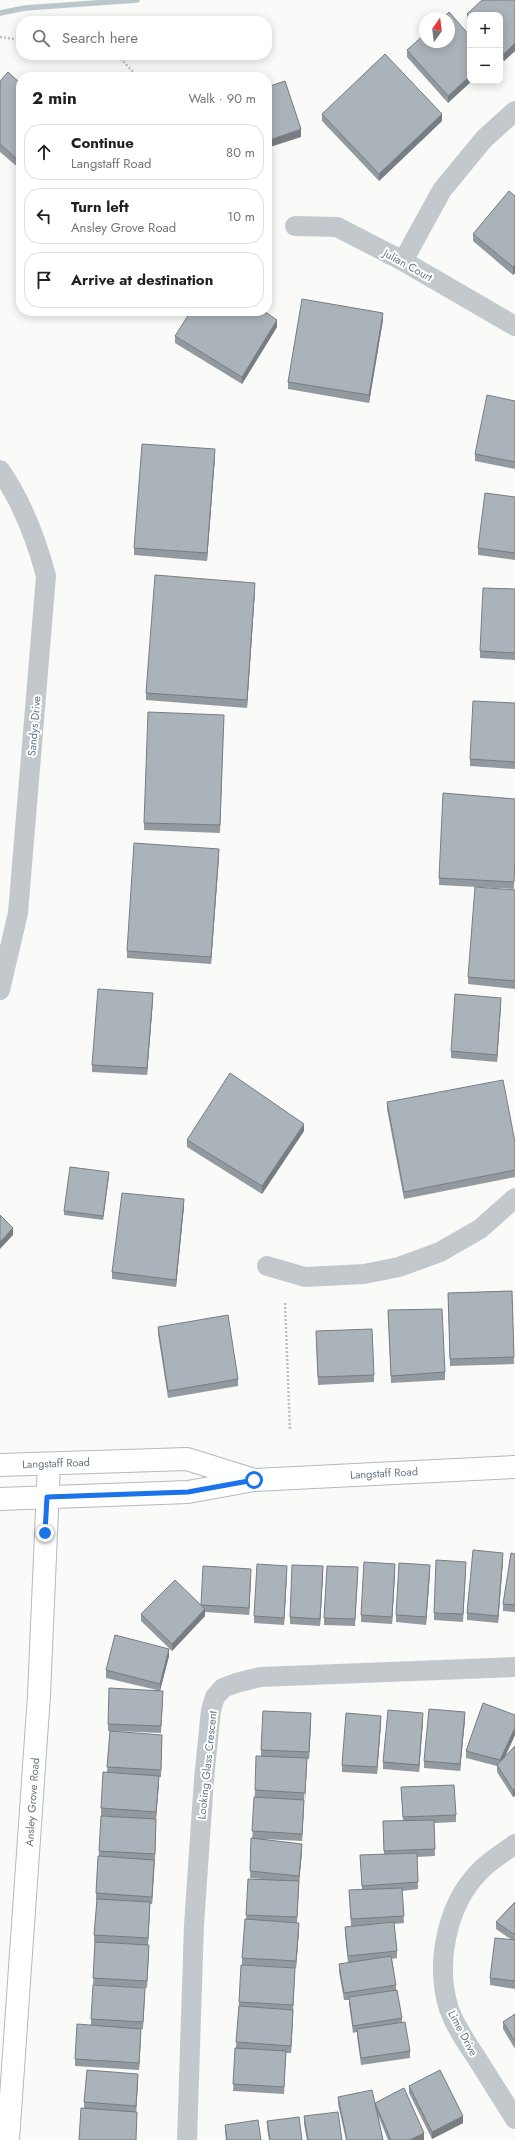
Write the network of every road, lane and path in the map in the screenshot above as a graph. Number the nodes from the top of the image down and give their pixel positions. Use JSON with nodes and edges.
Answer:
{"nodes":[{"id":1,"x":0,"y":37,"type":"edge"},
{"id":2,"x":16,"y":39,"type":"edge"},
{"id":3,"x":122,"y":60,"type":"edge"},
{"id":4,"x":133,"y":72,"type":"edge"},
{"id":5,"x":515,"y":111,"type":"edge"},
{"id":6,"x":295,"y":226,"type":"dead end"},
{"id":7,"x":403,"y":261,"type":"junction"},
{"id":8,"x":515,"y":326,"type":"edge"},
{"id":9,"x":0,"y":470,"type":"edge"},
{"id":10,"x":0,"y":990,"type":"edge"},
{"id":11,"x":514,"y":1201,"type":"edge"},
{"id":12,"x":267,"y":1266,"type":"dead end"},
{"id":13,"x":285,"y":1303,"type":"dead end"},
{"id":14,"x":290,"y":1430,"type":"dead end"},
{"id":15,"x":48,"y":1464,"type":"junction"},
{"id":16,"x":0,"y":1465,"type":"edge"},
{"id":17,"x":515,"y":1467,"type":"edge"},
{"id":18,"x":254,"y":1480,"type":"junction"},
{"id":19,"x":47,"y":1497,"type":"junction"},
{"id":20,"x":0,"y":1499,"type":"edge"},
{"id":21,"x":515,"y":1667,"type":"edge"},
{"id":22,"x":515,"y":1844,"type":"edge"},
{"id":23,"x":515,"y":2119,"type":"edge"},
{"id":24,"x":8,"y":2140,"type":"edge"},
{"id":25,"x":187,"y":2140,"type":"edge"}],
"edges":[{"from":1,"to":2,"type":"path"},
{"from":3,"to":4,"type":"path"},
{"from":5,"to":7,"type":"street"},
{"from":6,"to":7,"type":"street","name":"Julian Court"},
{"from":7,"to":8,"type":"street","name":"Julian Court"},
{"from":9,"to":10,"type":"street","name":"Sandys Drive"},
{"from":11,"to":12,"type":"street"},
{"from":13,"to":14,"type":"path"},
{"from":15,"to":16,"type":"main road","name":"Langstaff Road"},
{"from":15,"to":18,"type":"main road","name":"Langstaff Road"},
{"from":15,"to":19,"type":"main road","name":"Ansley Grove Road"},
{"from":17,"to":18,"type":"main road","name":"Langstaff Road"},
{"from":18,"to":19,"type":"main road","name":"Langstaff Road"},
{"from":19,"to":20,"type":"main road","name":"Langstaff Road"},
{"from":19,"to":24,"type":"main road","name":"Ansley Grove Road"},
{"from":21,"to":25,"type":"street","name":"Looking Glass Crescent"},
{"from":22,"to":23,"type":"street","name":"Lime Drive"}]}
